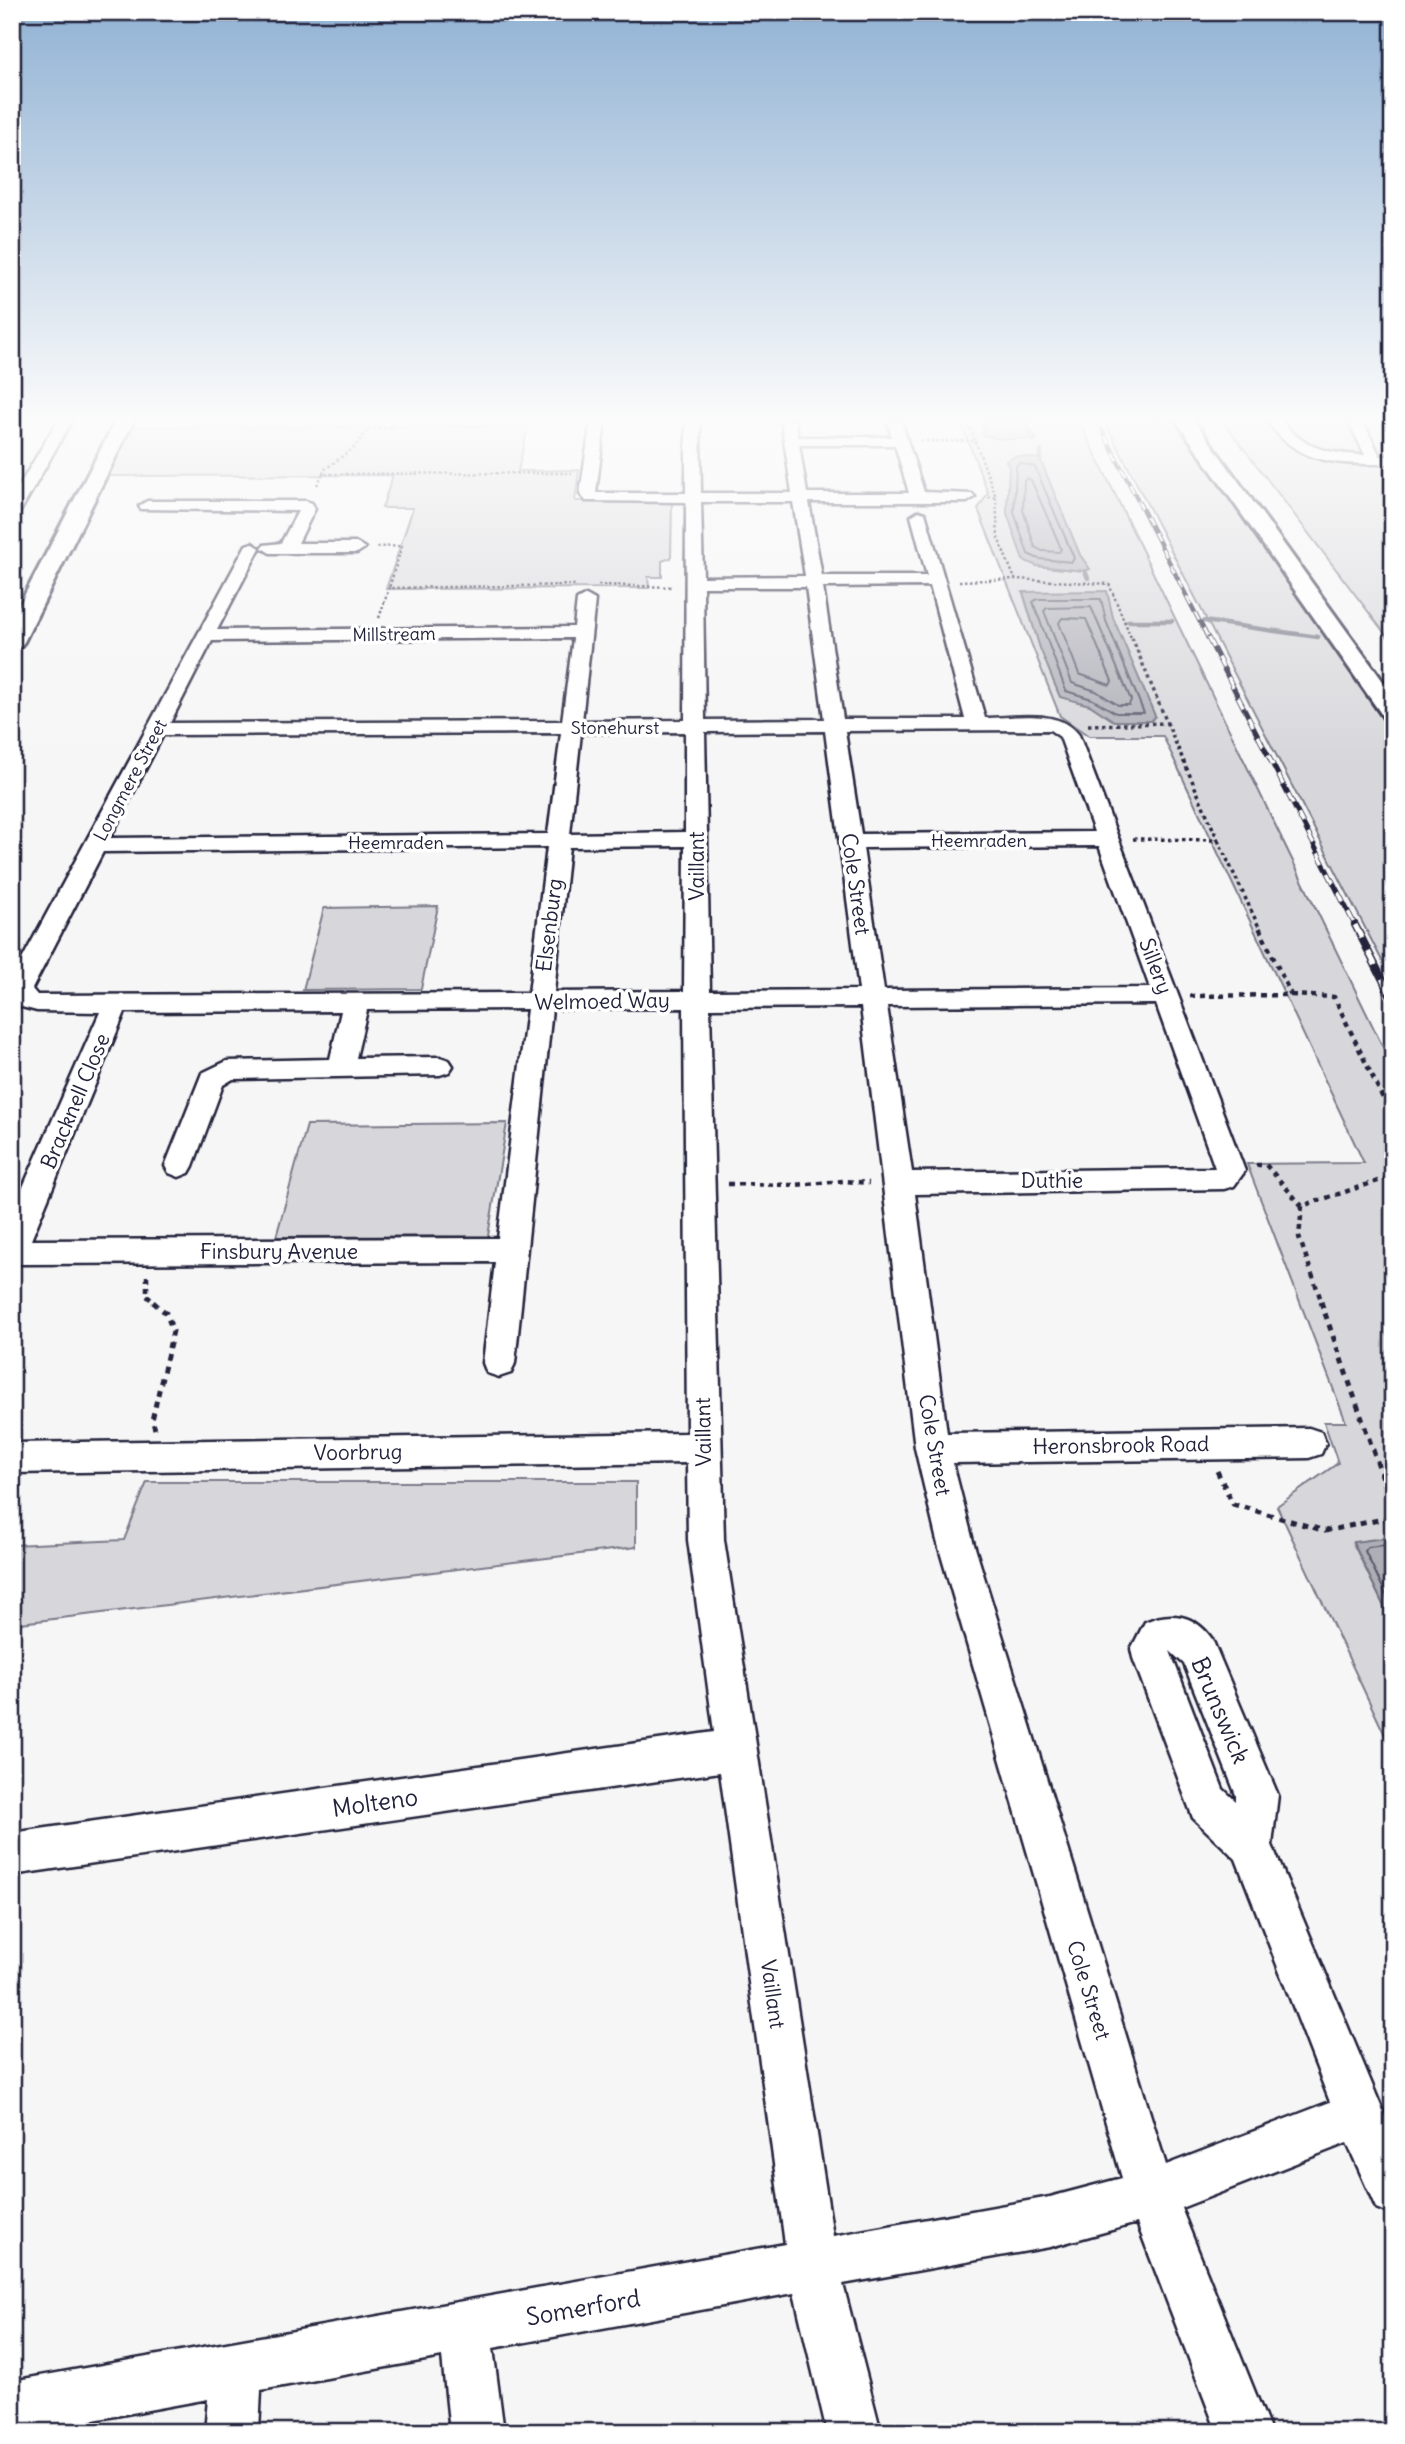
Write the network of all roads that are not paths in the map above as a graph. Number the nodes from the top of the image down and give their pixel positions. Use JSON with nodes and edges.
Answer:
{"nodes":[{"id":1,"x":64,"y":534,"type":"edge"},
{"id":2,"x":294,"y":534,"type":"edge"},
{"id":3,"x":694,"y":534,"type":"edge"},
{"id":4,"x":806,"y":534,"type":"edge"},
{"id":5,"x":924,"y":534,"type":"edge"},
{"id":6,"x":1266,"y":534,"type":"edge"},
{"id":7,"x":249,"y":536,"type":"joint"},
{"id":8,"x":287,"y":548,"type":"junction"},
{"id":9,"x":357,"y":548,"type":"road end"},
{"id":10,"x":937,"y":581,"type":"junction"},
{"id":11,"x":814,"y":582,"type":"junction"},
{"id":12,"x":695,"y":585,"type":"junction"},
{"id":13,"x":588,"y":592,"type":"road end"},
{"id":14,"x":582,"y":632,"type":"junction"},
{"id":15,"x":206,"y":636,"type":"junction"},
{"id":16,"x":12,"y":642,"type":"edge"},
{"id":17,"x":1393,"y":713,"type":"edge"},
{"id":18,"x":977,"y":725,"type":"junction"},
{"id":19,"x":696,"y":726,"type":"junction"},
{"id":20,"x":834,"y":726,"type":"junction"},
{"id":21,"x":571,"y":727,"type":"junction"},
{"id":22,"x":157,"y":729,"type":"junction"},
{"id":23,"x":1064,"y":730,"type":"joint"},
{"id":24,"x":696,"y":839,"type":"junction"},
{"id":25,"x":1108,"y":839,"type":"junction"},
{"id":26,"x":559,"y":841,"type":"junction"},
{"id":27,"x":850,"y":841,"type":"junction"},
{"id":28,"x":96,"y":845,"type":"junction"},
{"id":29,"x":1167,"y":996,"type":"junction"},
{"id":30,"x":873,"y":999,"type":"junction"},
{"id":31,"x":697,"y":1000,"type":"junction"},
{"id":32,"x":541,"y":1001,"type":"junction"},
{"id":33,"x":37,"y":1003,"type":"joint"},
{"id":34,"x":356,"y":1003,"type":"junction"},
{"id":35,"x":116,"y":1004,"type":"junction"},
{"id":36,"x":440,"y":1066,"type":"dead end"},
{"id":37,"x":341,"y":1067,"type":"junction"},
{"id":38,"x":179,"y":1167,"type":"dead end"},
{"id":39,"x":1205,"y":1180,"type":"joint"},
{"id":40,"x":899,"y":1183,"type":"junction"},
{"id":41,"x":512,"y":1250,"type":"junction"},
{"id":42,"x":45,"y":1253,"type":"joint"},
{"id":43,"x":499,"y":1363,"type":"dead end"},
{"id":44,"x":1310,"y":1443,"type":"dead end"},
{"id":45,"x":703,"y":1448,"type":"junction"},
{"id":46,"x":932,"y":1448,"type":"junction"},
{"id":47,"x":12,"y":1458,"type":"edge"},
{"id":48,"x":738,"y":1749,"type":"junction"},
{"id":49,"x":1251,"y":1845,"type":"dead end"},
{"id":50,"x":12,"y":1854,"type":"edge"},
{"id":51,"x":1359,"y":2115,"type":"junction"},
{"id":52,"x":1393,"y":2191,"type":"edge"},
{"id":53,"x":1151,"y":2195,"type":"junction"},
{"id":54,"x":813,"y":2266,"type":"junction"},
{"id":55,"x":465,"y":2327,"type":"junction"},
{"id":56,"x":236,"y":2369,"type":"junction"},
{"id":57,"x":12,"y":2408,"type":"edge"},
{"id":58,"x":232,"y":2432,"type":"edge"},
{"id":59,"x":477,"y":2432,"type":"edge"},
{"id":60,"x":854,"y":2432,"type":"edge"},
{"id":61,"x":1244,"y":2432,"type":"edge"}],
"edges":[{"from":1,"to":16,"type":"main road"},
{"from":2,"to":8,"type":"street"},
{"from":3,"to":12,"type":"street","name":"Vaillant"},
{"from":4,"to":11,"type":"street","name":"Cole Street"},
{"from":5,"to":10,"type":"street"},
{"from":6,"to":17,"type":"main road"},
{"from":7,"to":8,"type":"street"},
{"from":7,"to":15,"type":"street","name":"Longmere Street"},
{"from":8,"to":9,"type":"street"},
{"from":10,"to":11,"type":"street"},
{"from":10,"to":18,"type":"street"},
{"from":11,"to":12,"type":"street"},
{"from":11,"to":20,"type":"street","name":"Cole Street"},
{"from":12,"to":19,"type":"street","name":"Vaillant"},
{"from":13,"to":14,"type":"street","name":"Elsenburg"},
{"from":14,"to":15,"type":"street","name":"Millstream"},
{"from":14,"to":21,"type":"street","name":"Elsenburg"},
{"from":15,"to":22,"type":"street","name":"Longmere Street"},
{"from":18,"to":20,"type":"street","name":"Stonehurst"},
{"from":18,"to":23,"type":"street","name":"Stonehurst"},
{"from":19,"to":20,"type":"street","name":"Stonehurst"},
{"from":19,"to":21,"type":"street","name":"Stonehurst"},
{"from":19,"to":24,"type":"street","name":"Vaillant"},
{"from":20,"to":27,"type":"street","name":"Cole Street"},
{"from":21,"to":22,"type":"street","name":"Stonehurst"},
{"from":21,"to":26,"type":"street","name":"Elsenburg"},
{"from":22,"to":28,"type":"street","name":"Longmere Street"},
{"from":23,"to":25,"type":"street","name":"Sillery"},
{"from":24,"to":26,"type":"street","name":"Heemraden"},
{"from":24,"to":31,"type":"street","name":"Vaillant"},
{"from":25,"to":27,"type":"street","name":"Heemraden"},
{"from":25,"to":29,"type":"street","name":"Sillery"},
{"from":26,"to":28,"type":"street","name":"Heemraden"},
{"from":26,"to":32,"type":"street","name":"Elsenburg"},
{"from":27,"to":30,"type":"street","name":"Cole Street"},
{"from":28,"to":33,"type":"street","name":"Longmere Street"},
{"from":29,"to":30,"type":"street","name":"Welmoed Way"},
{"from":29,"to":39,"type":"street","name":"Sillery"},
{"from":30,"to":31,"type":"street","name":"Welmoed Way"},
{"from":30,"to":40,"type":"street","name":"Cole Street"},
{"from":31,"to":32,"type":"street","name":"Welmoed Way"},
{"from":31,"to":45,"type":"street","name":"Vaillant"},
{"from":32,"to":34,"type":"street","name":"Welmoed Way"},
{"from":32,"to":41,"type":"street","name":"Elsenburg"},
{"from":33,"to":35,"type":"street","name":"Welmoed Way"},
{"from":34,"to":35,"type":"street","name":"Welmoed Way"},
{"from":34,"to":37,"type":"street"},
{"from":35,"to":42,"type":"street","name":"Bracknell Close"},
{"from":36,"to":37,"type":"street"},
{"from":37,"to":38,"type":"street"},
{"from":39,"to":40,"type":"street","name":"Duthie"},
{"from":40,"to":46,"type":"street","name":"Cole Street"},
{"from":41,"to":42,"type":"street","name":"Finsbury Avenue"},
{"from":41,"to":43,"type":"street","name":"Elsenburg"},
{"from":44,"to":46,"type":"street","name":"Heronsbrook Road"},
{"from":45,"to":47,"type":"street","name":"Voorbrug"},
{"from":45,"to":48,"type":"street","name":"Vaillant"},
{"from":46,"to":53,"type":"street","name":"Cole Street"},
{"from":48,"to":50,"type":"street","name":"Molteno"},
{"from":48,"to":54,"type":"street","name":"Vaillant"},
{"from":49,"to":51,"type":"street"},
{"from":51,"to":52,"type":"street"},
{"from":51,"to":53,"type":"street"},
{"from":53,"to":54,"type":"street","name":"Somerford"},
{"from":53,"to":61,"type":"street","name":"Cole Street"},
{"from":54,"to":55,"type":"street","name":"Somerford"},
{"from":54,"to":60,"type":"street","name":"Vaillant"},
{"from":55,"to":56,"type":"street","name":"Somerford"},
{"from":55,"to":59,"type":"street"},
{"from":56,"to":57,"type":"street","name":"Somerford"},
{"from":56,"to":58,"type":"street"}]}
